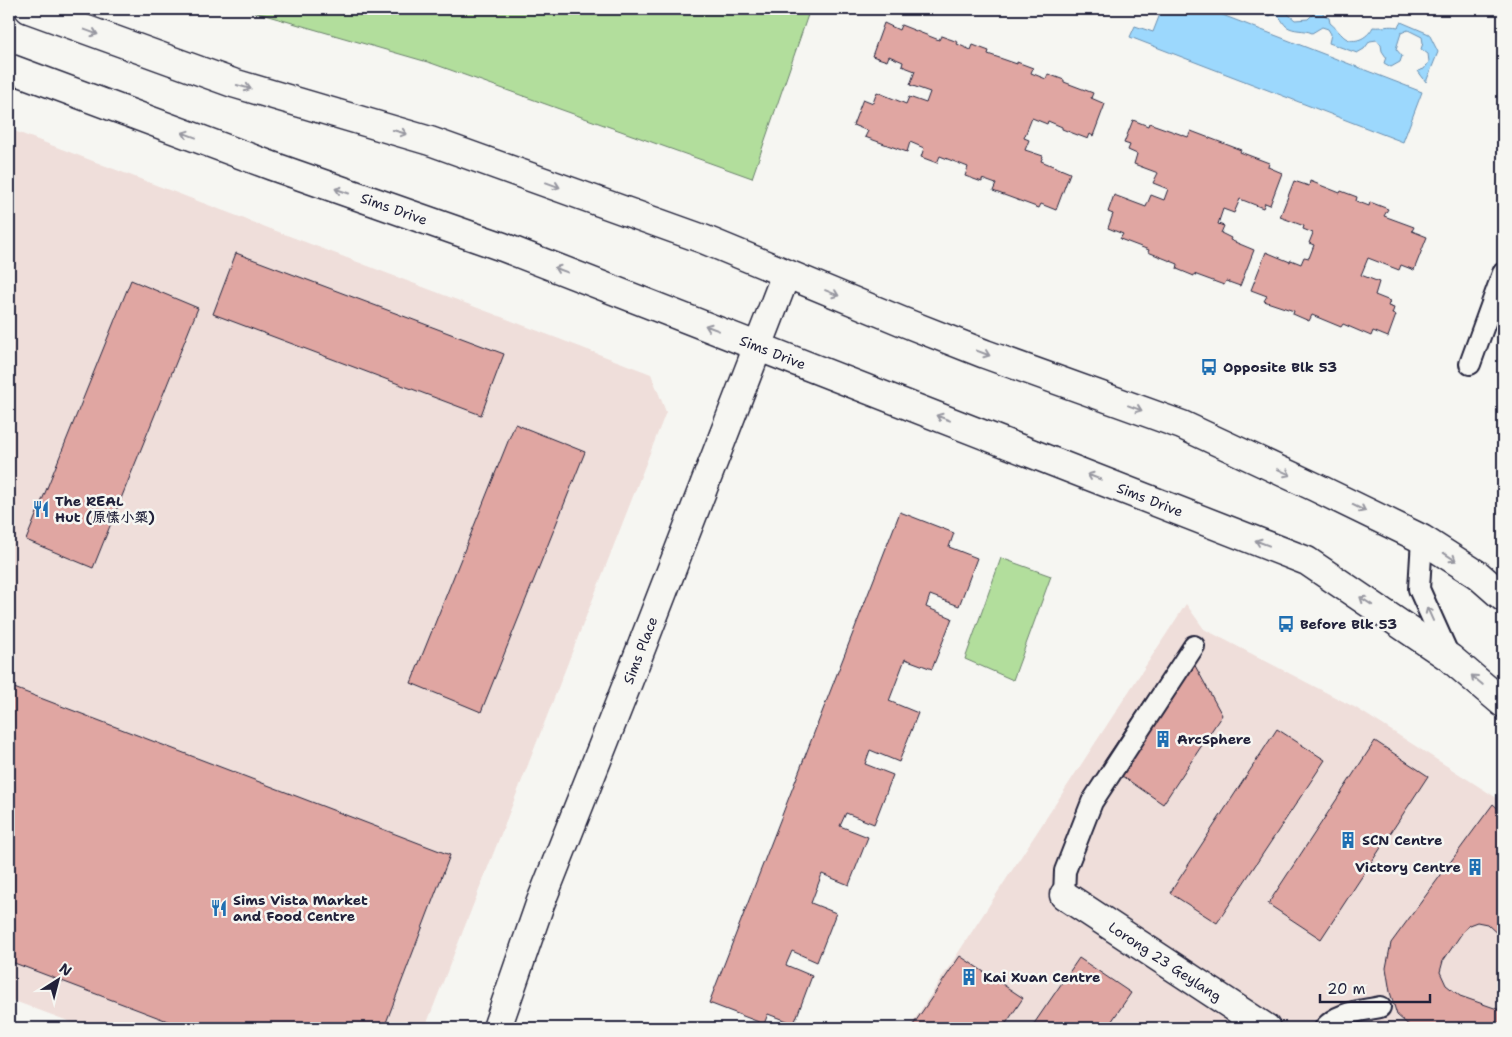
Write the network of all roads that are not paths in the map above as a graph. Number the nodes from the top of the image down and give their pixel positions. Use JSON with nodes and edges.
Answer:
{"nodes":[{"id":1,"x":29,"y":9,"type":"edge"},
{"id":2,"x":9,"y":68,"type":"edge"},
{"id":3,"x":1503,"y":273,"type":"edge"},
{"id":4,"x":786,"y":274,"type":"junction"},
{"id":5,"x":758,"y":346,"type":"junction"},
{"id":6,"x":1470,"y":364,"type":"dead end"},
{"id":7,"x":1422,"y":539,"type":"junction"},
{"id":8,"x":1503,"y":597,"type":"edge"},
{"id":9,"x":1194,"y":646,"type":"dead end"},
{"id":10,"x":1450,"y":658,"type":"junction"},
{"id":11,"x":1503,"y":702,"type":"edge"},
{"id":12,"x":1064,"y":895,"type":"joint"},
{"id":13,"x":1380,"y":1007,"type":"dead end"},
{"id":14,"x":497,"y":1028,"type":"edge"},
{"id":15,"x":1266,"y":1028,"type":"edge"},
{"id":16,"x":1325,"y":1028,"type":"edge"}],
"edges":[{"from":1,"to":4,"type":"street","one_way":true},
{"from":5,"to":2,"type":"street","name":"Sims Drive","one_way":true},
{"from":3,"to":6,"type":"lane"},
{"from":4,"to":5,"type":"street","name":"Sims Place"},
{"from":4,"to":7,"type":"street","one_way":true},
{"from":10,"to":5,"type":"street","name":"Sims Drive","one_way":true},
{"from":5,"to":14,"type":"street","name":"Sims Place"},
{"from":7,"to":8,"type":"street","one_way":true},
{"from":10,"to":7,"type":"lane","one_way":true},
{"from":9,"to":12,"type":"lane"},
{"from":11,"to":10,"type":"street","name":"Sims Drive","one_way":true},
{"from":12,"to":15,"type":"street","name":"Lorong 23 Geylang"},
{"from":13,"to":16,"type":"lane"}]}
